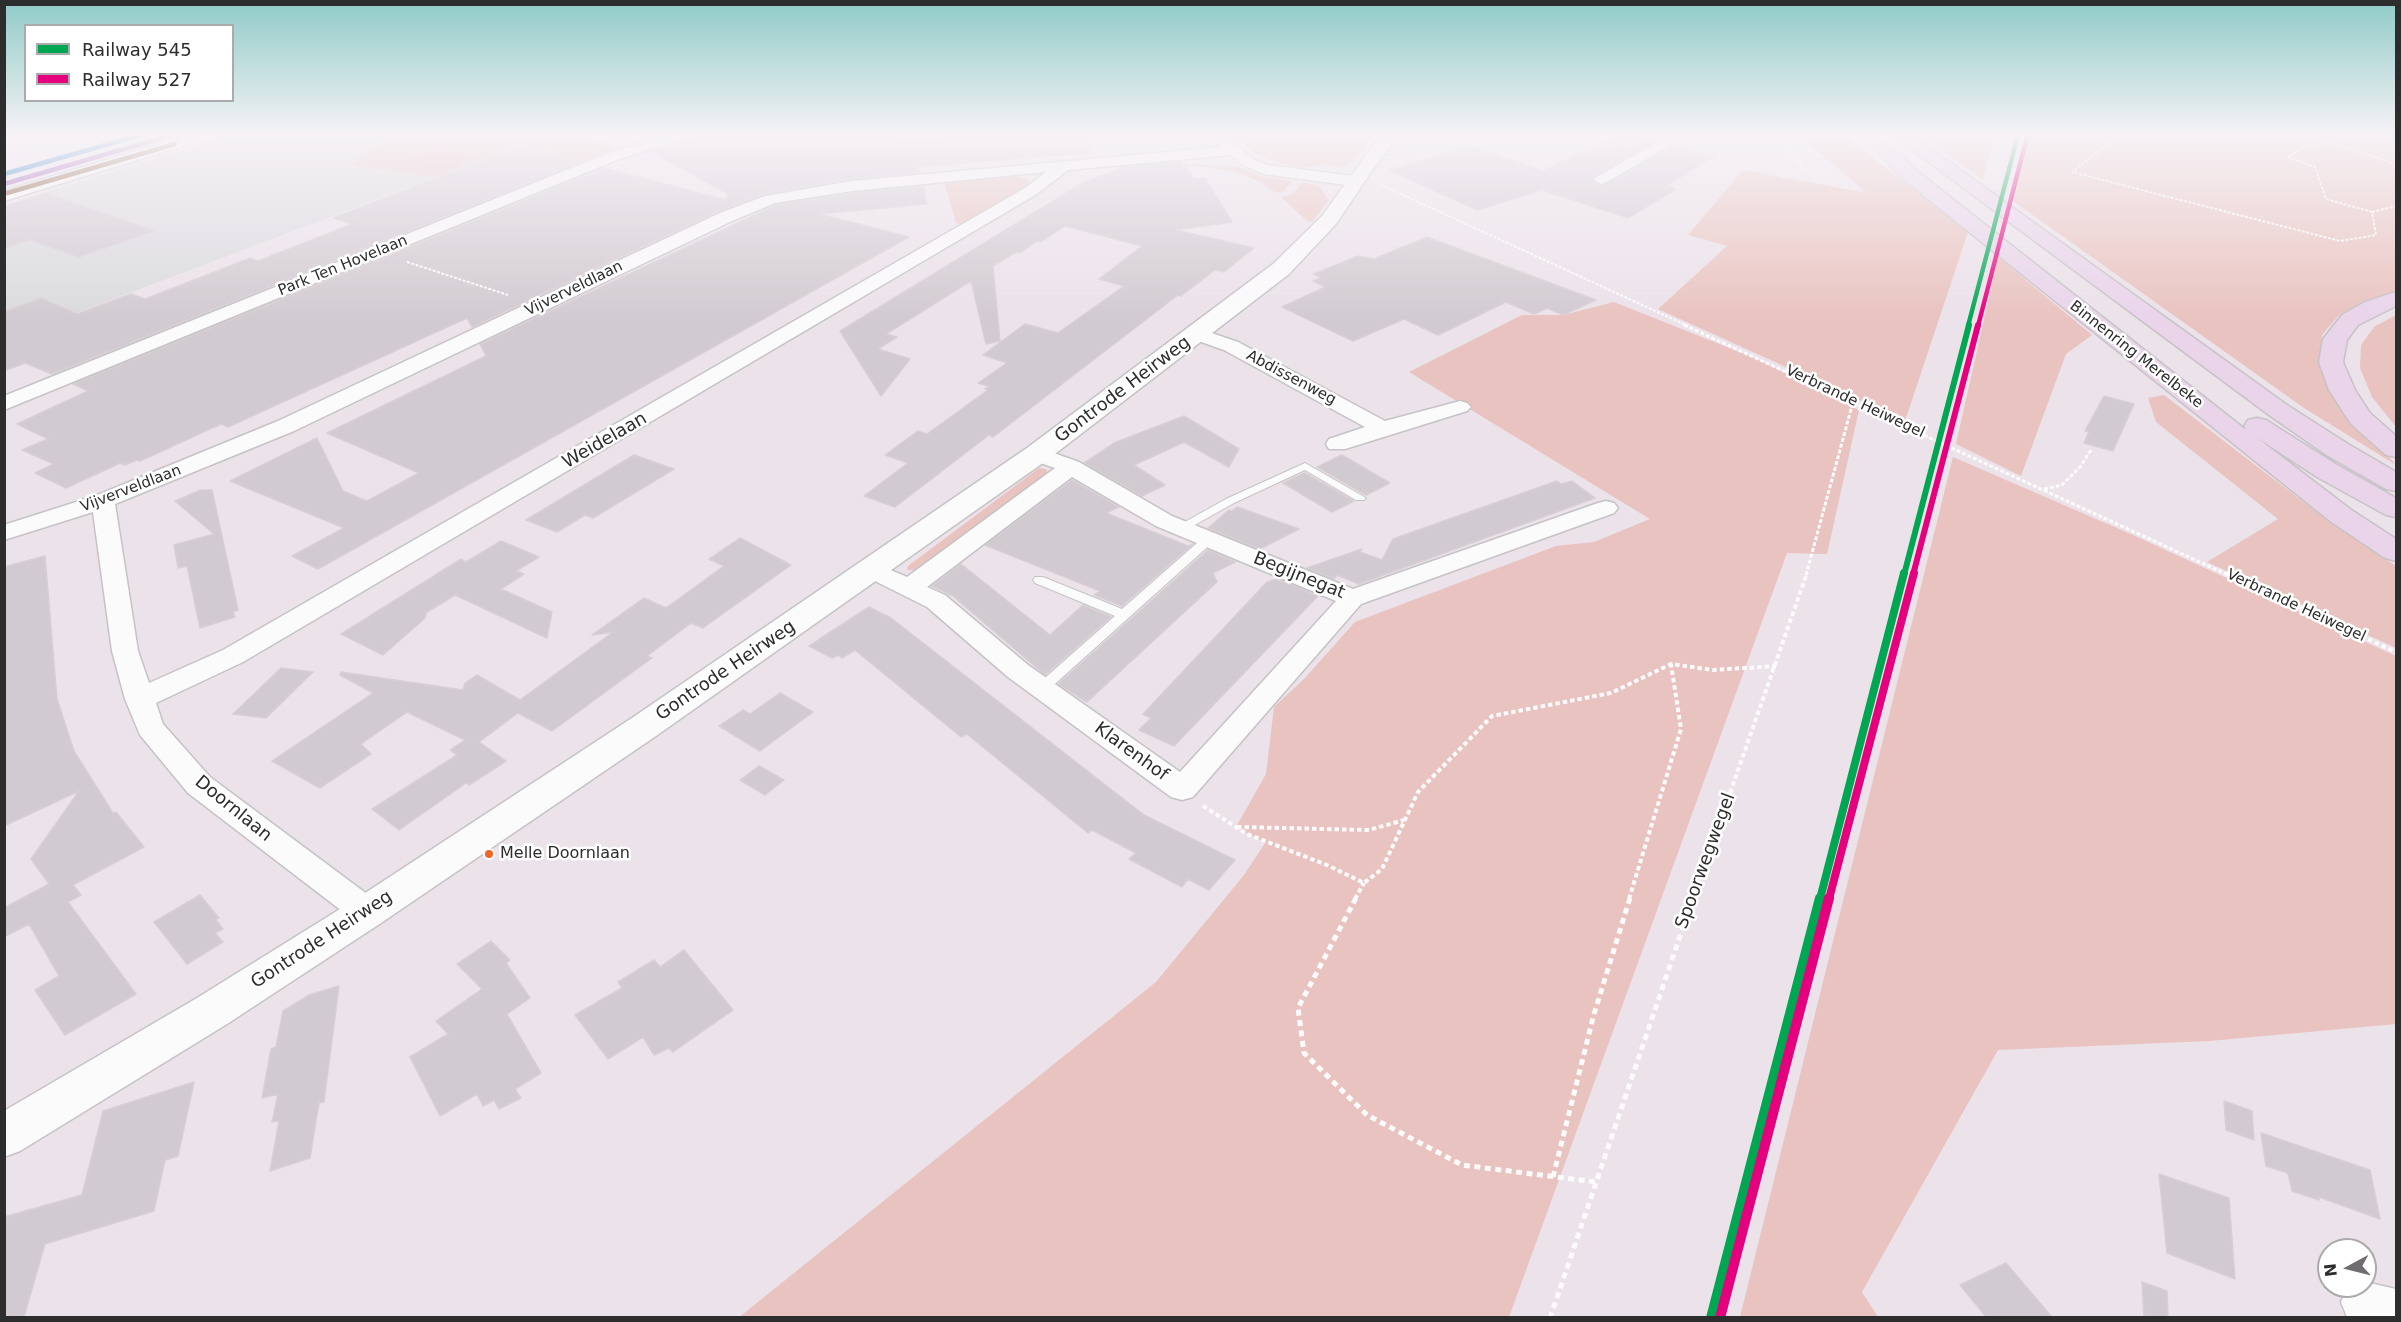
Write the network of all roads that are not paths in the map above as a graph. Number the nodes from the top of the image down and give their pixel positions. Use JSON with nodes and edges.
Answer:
{"nodes":[{"id":1,"x":514,"y":197,"type":"edge"},
{"id":2,"x":785,"y":197,"type":"edge"},
{"id":3,"x":1021,"y":197,"type":"edge"},
{"id":4,"x":1352,"y":197,"type":"edge"},
{"id":5,"x":1937,"y":197,"type":"edge"},
{"id":6,"x":1952,"y":197,"type":"edge"},
{"id":7,"x":1986,"y":197,"type":"edge"},
{"id":8,"x":2397,"y":299,"type":"edge"},
{"id":9,"x":1197,"y":334,"type":"junction"},
{"id":10,"x":4,"y":404,"type":"edge"},
{"id":11,"x":1460,"y":407,"type":"dead end"},
{"id":12,"x":1383,"y":428,"type":"junction"},
{"id":13,"x":1337,"y":444,"type":"dead end"},
{"id":14,"x":2397,"y":449,"type":"edge"},
{"id":15,"x":1037,"y":454,"type":"junction"},
{"id":16,"x":1071,"y":467,"type":"junction"},
{"id":17,"x":2397,"y":483,"type":"edge"},
{"id":18,"x":1360,"y":498,"type":"dead end"},
{"id":19,"x":103,"y":501,"type":"junction"},
{"id":20,"x":1606,"y":508,"type":"dead end"},
{"id":21,"x":2397,"y":509,"type":"edge"},
{"id":22,"x":1180,"y":528,"type":"junction"},
{"id":23,"x":4,"y":533,"type":"edge"},
{"id":24,"x":1209,"y":539,"type":"junction"},
{"id":25,"x":2397,"y":552,"type":"edge"},
{"id":26,"x":872,"y":570,"type":"junction"},
{"id":27,"x":1039,"y":580,"type":"dead end"},
{"id":28,"x":910,"y":587,"type":"junction"},
{"id":29,"x":1352,"y":598,"type":"junction"},
{"id":30,"x":1124,"y":615,"type":"junction"},
{"id":31,"x":1042,"y":688,"type":"junction"},
{"id":32,"x":139,"y":699,"type":"junction"},
{"id":33,"x":367,"y":912,"type":"junction"},
{"id":34,"x":4,"y":1136,"type":"edge"}],
"edges":[{"from":1,"to":10,"type":"street","name":"Park Ten Hovelaan"},
{"from":2,"to":19,"type":"street","name":"Vijverveldlaan"},
{"from":3,"to":32,"type":"street","name":"Weidelaan"},
{"from":4,"to":9,"type":"street","name":"Gontrode Heirweg"},
{"from":5,"to":25,"type":"highway","name":"Binnenring Merelbeke"},
{"from":6,"to":21,"type":"highway"},
{"from":7,"to":17,"type":"highway"},
{"from":8,"to":14,"type":"highway"},
{"from":9,"to":12,"type":"street","name":"Abdissenweg"},
{"from":9,"to":15,"type":"street","name":"Gontrode Heirweg"},
{"from":11,"to":12,"type":"street"},
{"from":12,"to":13,"type":"street"},
{"from":15,"to":16,"type":"street","name":"Begijnegat"},
{"from":15,"to":26,"type":"street","name":"Gontrode Heirweg"},
{"from":16,"to":22,"type":"street","name":"Begijnegat"},
{"from":16,"to":28,"type":"street","name":"Gontrode Heirweg"},
{"from":18,"to":22,"type":"lane"},
{"from":19,"to":23,"type":"street","name":"Vijverveldlaan"},
{"from":19,"to":32,"type":"street","name":"Doornlaan"},
{"from":20,"to":29,"type":"street","name":"Begijnegat"},
{"from":22,"to":24,"type":"street","name":"Begijnegat"},
{"from":24,"to":29,"type":"street","name":"Begijnegat"},
{"from":24,"to":30,"type":"lane"},
{"from":26,"to":28,"type":"street","name":"Klarenhof"},
{"from":26,"to":33,"type":"street","name":"Gontrode Heirweg"},
{"from":27,"to":30,"type":"lane"},
{"from":28,"to":31,"type":"street","name":"Klarenhof"},
{"from":29,"to":31,"type":"street","name":"Klarenhof"},
{"from":30,"to":31,"type":"lane"},
{"from":32,"to":33,"type":"street","name":"Doornlaan"},
{"from":33,"to":34,"type":"street","name":"Gontrode Heirweg"}]}
